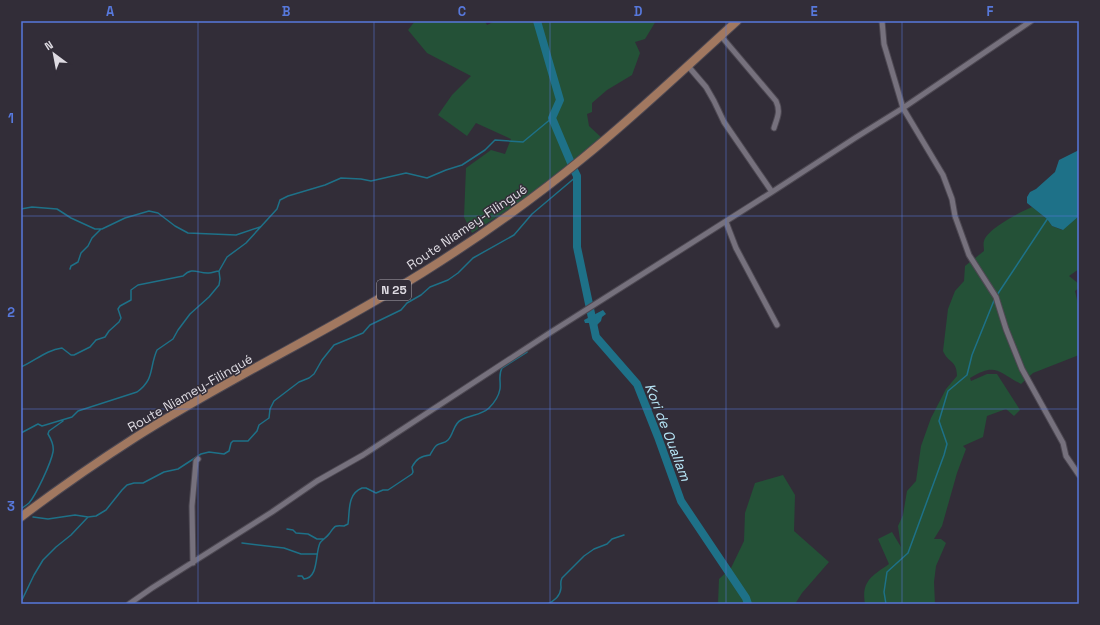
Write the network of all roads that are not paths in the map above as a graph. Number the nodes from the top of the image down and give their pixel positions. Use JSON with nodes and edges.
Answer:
{"nodes":[{"id":1,"x":737,"y":21,"type":"edge"},
{"id":2,"x":882,"y":21,"type":"edge"},
{"id":3,"x":1031,"y":21,"type":"edge"},
{"id":4,"x":721,"y":36,"type":"junction"},
{"id":5,"x":688,"y":66,"type":"junction"},
{"id":6,"x":903,"y":108,"type":"junction"},
{"id":7,"x":774,"y":128,"type":"dead end"},
{"id":8,"x":772,"y":192,"type":"junction"},
{"id":9,"x":726,"y":222,"type":"junction"},
{"id":10,"x":777,"y":325,"type":"dead end"},
{"id":11,"x":198,"y":459,"type":"dead end"},
{"id":12,"x":1079,"y":475,"type":"edge"},
{"id":13,"x":21,"y":517,"type":"edge"},
{"id":14,"x":193,"y":563,"type":"junction"},
{"id":15,"x":129,"y":604,"type":"edge"}],
"edges":[{"from":1,"to":4,"type":"main road","name":"Route Niamey-Filingué","number":"N 25"},
{"from":2,"to":6,"type":"street"},
{"from":3,"to":6,"type":"street"},
{"from":4,"to":5,"type":"main road","name":"Route Niamey-Filingué","number":"N 25"},
{"from":4,"to":7,"type":"street"},
{"from":5,"to":8,"type":"street"},
{"from":5,"to":13,"type":"main road","name":"Route Niamey-Filingué","number":"N 25"},
{"from":6,"to":8,"type":"street"},
{"from":6,"to":12,"type":"street"},
{"from":8,"to":9,"type":"street"},
{"from":9,"to":10,"type":"street"},
{"from":9,"to":14,"type":"street"},
{"from":11,"to":14,"type":"street"},
{"from":14,"to":15,"type":"street"}]}
